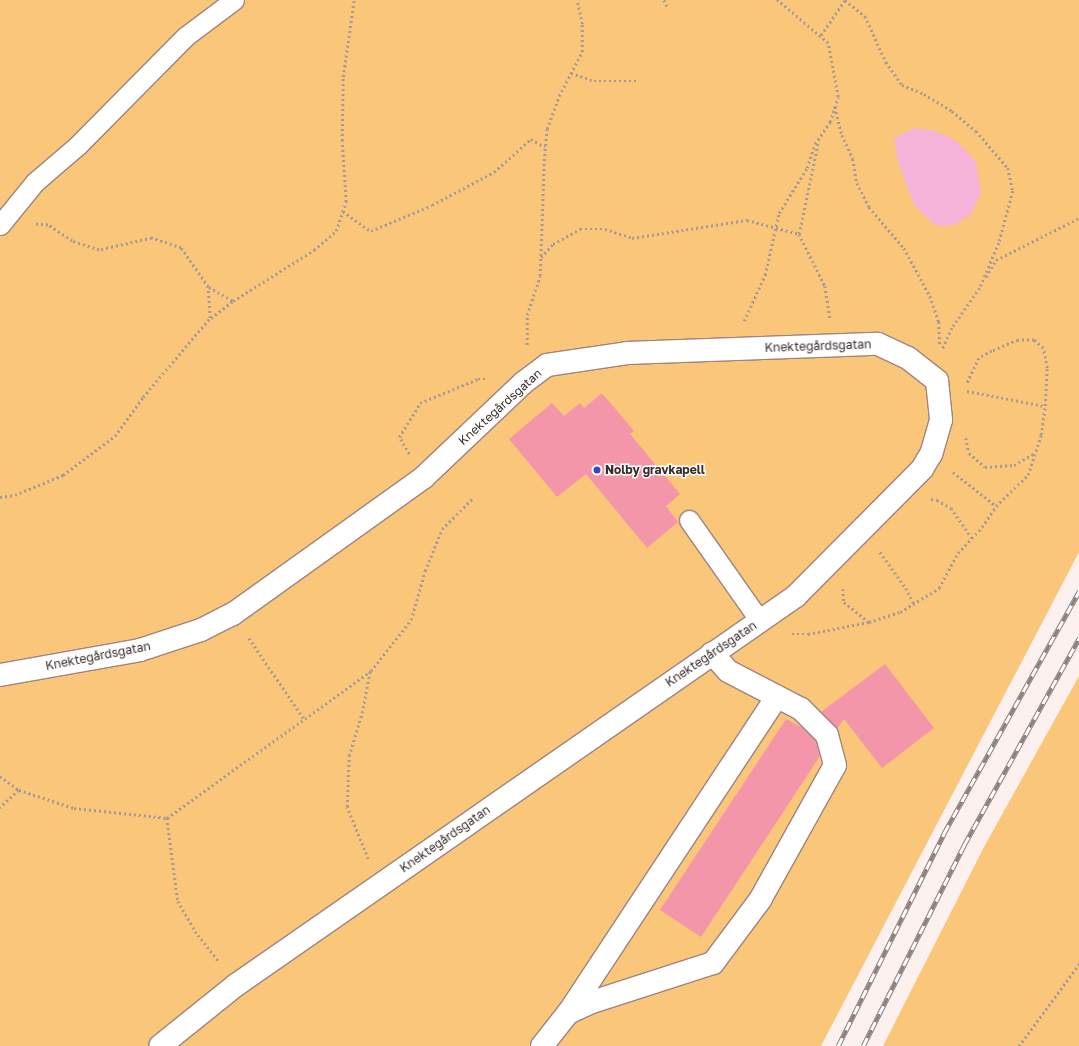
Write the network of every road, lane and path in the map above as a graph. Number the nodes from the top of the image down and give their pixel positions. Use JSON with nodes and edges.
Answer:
{"nodes":[{"id":1,"x":234,"y":0,"type":"edge"},
{"id":2,"x":354,"y":0,"type":"edge"},
{"id":3,"x":577,"y":0,"type":"edge"},
{"id":4,"x":664,"y":0,"type":"edge"},
{"id":5,"x":776,"y":0,"type":"edge"},
{"id":6,"x":845,"y":0,"type":"edge"},
{"id":7,"x":667,"y":6,"type":"dead end"},
{"id":8,"x":820,"y":35,"type":"junction"},
{"id":9,"x":571,"y":73,"type":"junction"},
{"id":10,"x":639,"y":81,"type":"dead end"},
{"id":11,"x":835,"y":106,"type":"junction"},
{"id":12,"x":818,"y":141,"type":"junction"},
{"id":13,"x":545,"y":147,"type":"junction"},
{"id":14,"x":343,"y":210,"type":"junction"},
{"id":15,"x":1079,"y":218,"type":"edge"},
{"id":16,"x":2,"y":223,"type":"edge"},
{"id":17,"x":775,"y":228,"type":"junction"},
{"id":18,"x":800,"y":234,"type":"junction"},
{"id":19,"x":541,"y":258,"type":"junction"},
{"id":20,"x":208,"y":287,"type":"junction"},
{"id":21,"x":980,"y":288,"type":"junction"},
{"id":22,"x":233,"y":302,"type":"junction"},
{"id":23,"x":210,"y":318,"type":"junction"},
{"id":24,"x":830,"y":346,"type":"junction"},
{"id":25,"x":731,"y":349,"type":"junction"},
{"id":26,"x":523,"y":384,"type":"junction"},
{"id":27,"x":965,"y":390,"type":"junction"},
{"id":28,"x":963,"y":396,"type":"dead end"},
{"id":29,"x":1045,"y":406,"type":"junction"},
{"id":30,"x":965,"y":435,"type":"dead end"},
{"id":31,"x":1035,"y":453,"type":"junction"},
{"id":32,"x":931,"y":454,"type":"junction"},
{"id":33,"x":423,"y":478,"type":"junction"},
{"id":34,"x":0,"y":497,"type":"edge"},
{"id":35,"x":473,"y":498,"type":"dead end"},
{"id":36,"x":930,"y":499,"type":"dead end"},
{"id":37,"x":996,"y":506,"type":"junction"},
{"id":38,"x":689,"y":520,"type":"dead end"},
{"id":39,"x":972,"y":538,"type":"junction"},
{"id":40,"x":878,"y":550,"type":"dead end"},
{"id":41,"x":846,"y":581,"type":"dead end"},
{"id":42,"x":914,"y":604,"type":"junction"},
{"id":43,"x":233,"y":614,"type":"junction"},
{"id":44,"x":760,"y":621,"type":"junction"},
{"id":45,"x":869,"y":622,"type":"junction"},
{"id":46,"x":785,"y":634,"type":"dead end"},
{"id":47,"x":712,"y":653,"type":"junction"},
{"id":48,"x":370,"y":671,"type":"junction"},
{"id":49,"x":0,"y":675,"type":"edge"},
{"id":50,"x":777,"y":697,"type":"junction"},
{"id":51,"x":304,"y":719,"type":"junction"},
{"id":52,"x":0,"y":776,"type":"edge"},
{"id":53,"x":19,"y":790,"type":"junction"},
{"id":54,"x":0,"y":808,"type":"edge"},
{"id":55,"x":167,"y":818,"type":"junction"},
{"id":56,"x":384,"y":882,"type":"junction"},
{"id":57,"x":1079,"y":964,"type":"edge"},
{"id":58,"x":236,"y":985,"type":"junction"},
{"id":59,"x":568,"y":1013,"type":"junction"},
{"id":60,"x":160,"y":1046,"type":"edge"},
{"id":61,"x":542,"y":1046,"type":"edge"},
{"id":62,"x":1019,"y":1046,"type":"edge"}],
"edges":[{"from":1,"to":16,"type":"lane"},
{"from":2,"to":14,"type":"path"},
{"from":3,"to":9,"type":"path"},
{"from":4,"to":7,"type":"path"},
{"from":5,"to":8,"type":"path"},
{"from":6,"to":8,"type":"path"},
{"from":6,"to":21,"type":"path"},
{"from":8,"to":11,"type":"path"},
{"from":9,"to":10,"type":"path"},
{"from":9,"to":13,"type":"path"},
{"from":11,"to":12,"type":"path"},
{"from":11,"to":21,"type":"path"},
{"from":12,"to":17,"type":"path"},
{"from":12,"to":18,"type":"path"},
{"from":13,"to":14,"type":"path"},
{"from":13,"to":19,"type":"path"},
{"from":14,"to":22,"type":"path"},
{"from":15,"to":21,"type":"path"},
{"from":16,"to":20,"type":"path"},
{"from":17,"to":18,"type":"path"},
{"from":17,"to":19,"type":"path"},
{"from":17,"to":25,"type":"path"},
{"from":18,"to":24,"type":"path"},
{"from":19,"to":26,"type":"path"},
{"from":20,"to":22,"type":"path"},
{"from":20,"to":23,"type":"path"},
{"from":22,"to":23,"type":"path"},
{"from":23,"to":34,"type":"path"},
{"from":24,"to":25,"type":"street","name":"Knektegårdsgatan"},
{"from":24,"to":32,"type":"street","name":"Knektegårdsgatan"},
{"from":25,"to":26,"type":"street","name":"Knektegårdsgatan"},
{"from":26,"to":33,"type":"street","name":"Knektegårdsgatan"},
{"from":26,"to":33,"type":"path"},
{"from":27,"to":28,"type":"path"},
{"from":27,"to":29,"type":"path"},
{"from":27,"to":29,"type":"path"},
{"from":29,"to":31,"type":"path"},
{"from":30,"to":31,"type":"path"},
{"from":31,"to":37,"type":"path"},
{"from":32,"to":37,"type":"path"},
{"from":32,"to":44,"type":"street","name":"Knektegårdsgatan"},
{"from":33,"to":43,"type":"street","name":"Knektegårdsgatan"},
{"from":35,"to":48,"type":"path"},
{"from":36,"to":39,"type":"path"},
{"from":37,"to":39,"type":"path"},
{"from":38,"to":44,"type":"lane"},
{"from":39,"to":42,"type":"path"},
{"from":40,"to":42,"type":"path"},
{"from":41,"to":45,"type":"path"},
{"from":42,"to":45,"type":"path"},
{"from":43,"to":49,"type":"street","name":"Knektegårdsgatan"},
{"from":43,"to":51,"type":"path"},
{"from":44,"to":47,"type":"street","name":"Knektegårdsgatan"},
{"from":45,"to":46,"type":"path"},
{"from":47,"to":50,"type":"street"},
{"from":47,"to":56,"type":"street","name":"Knektegårdsgatan"},
{"from":48,"to":51,"type":"path"},
{"from":48,"to":56,"type":"path"},
{"from":50,"to":59,"type":"street"},
{"from":50,"to":59,"type":"street"},
{"from":51,"to":55,"type":"path"},
{"from":52,"to":53,"type":"path"},
{"from":53,"to":54,"type":"path"},
{"from":53,"to":55,"type":"path"},
{"from":55,"to":58,"type":"path"},
{"from":56,"to":58,"type":"street","name":"Knektegårdsgatan"},
{"from":57,"to":62,"type":"path"},
{"from":58,"to":60,"type":"street","name":"Knektegårdsgatan"},
{"from":59,"to":61,"type":"street"}]}
